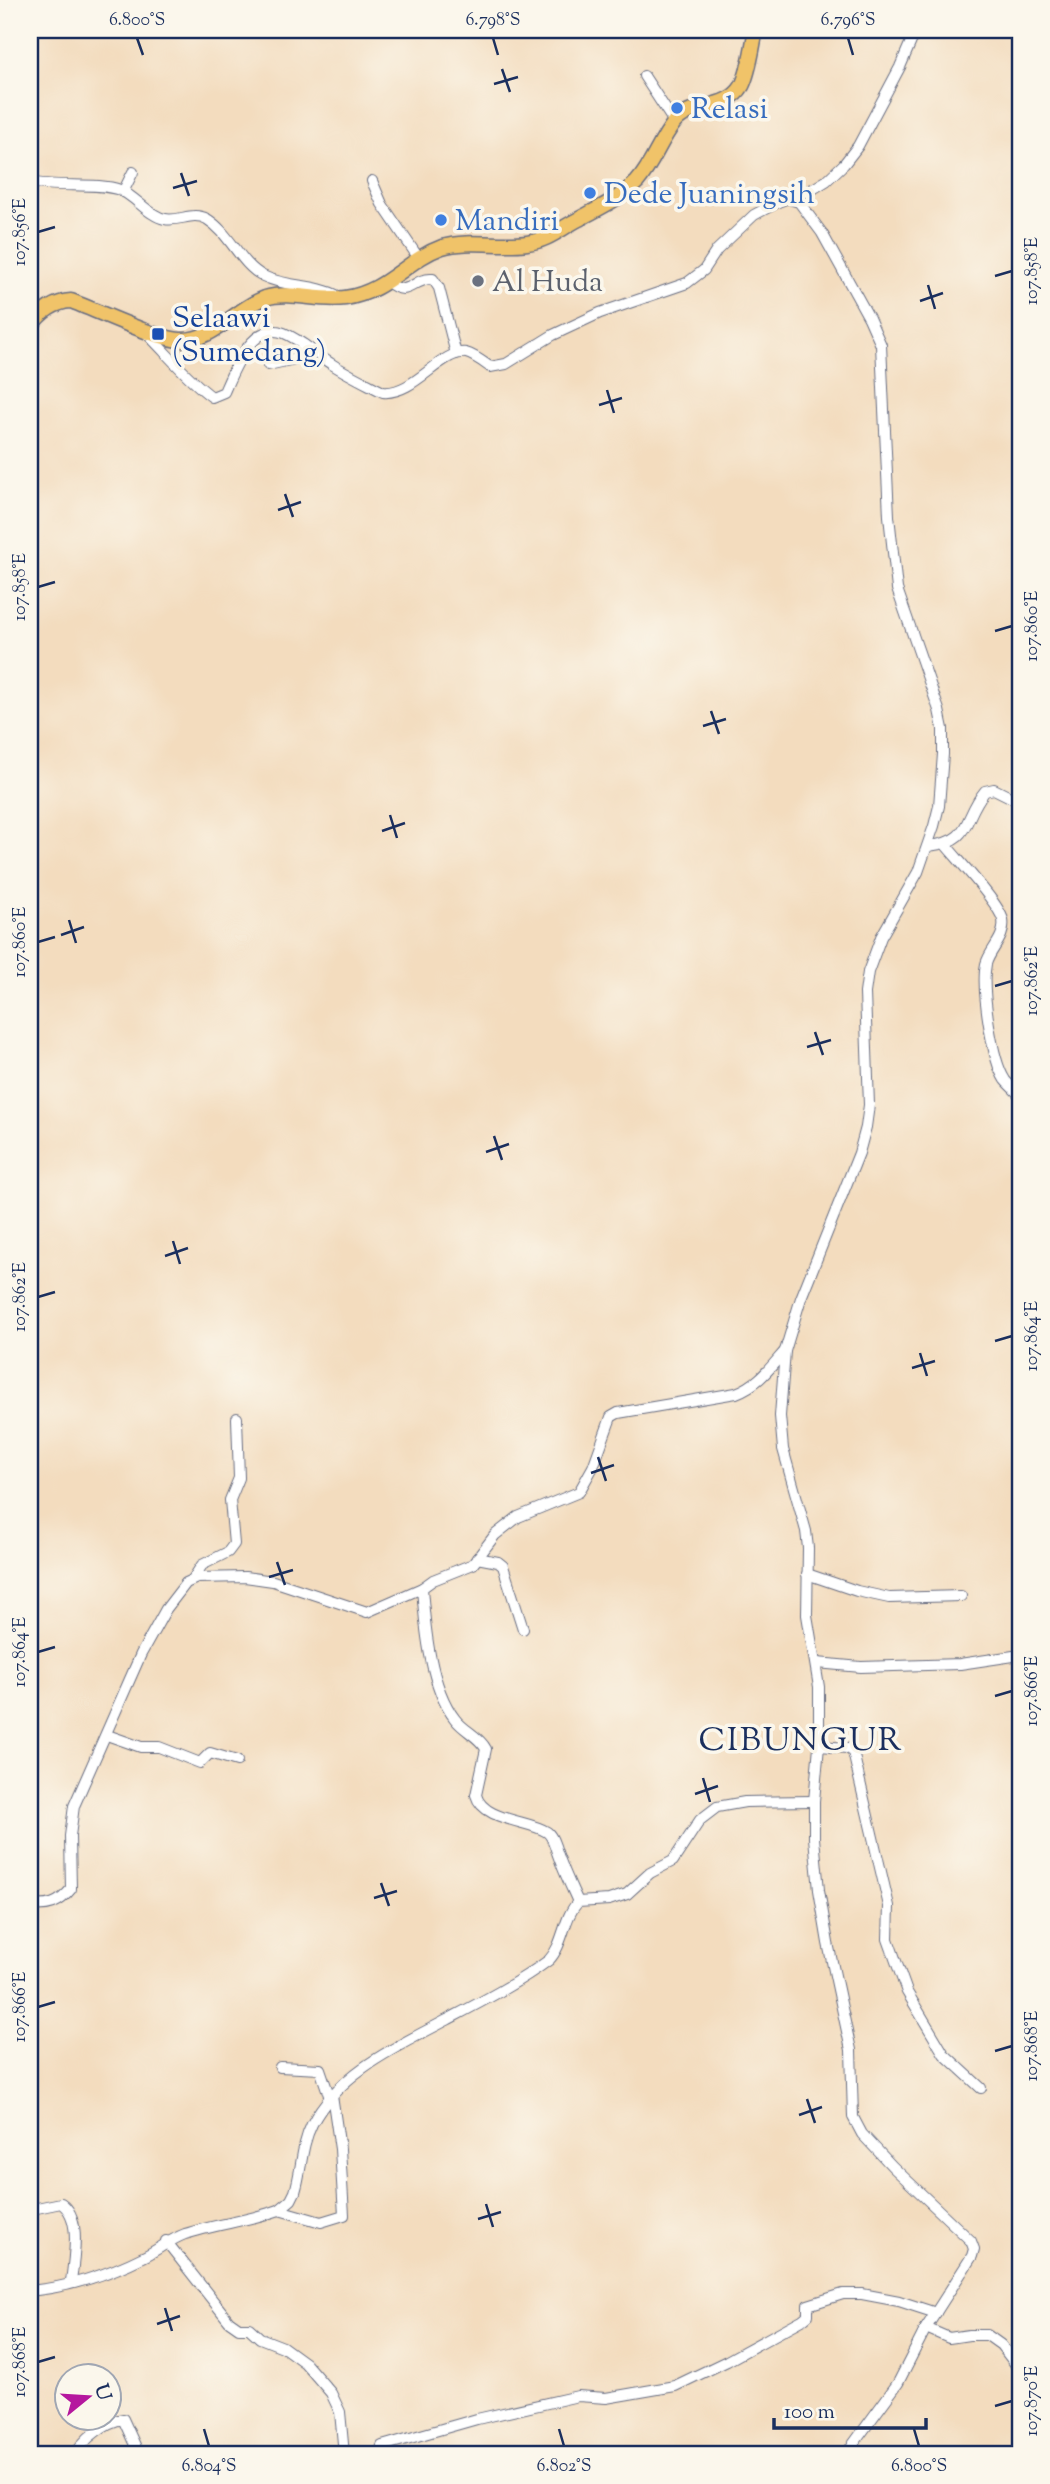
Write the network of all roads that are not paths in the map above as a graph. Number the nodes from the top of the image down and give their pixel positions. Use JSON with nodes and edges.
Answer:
{"nodes":[{"id":1,"x":756,"y":30,"type":"edge"},
{"id":2,"x":916,"y":30,"type":"edge"},
{"id":3,"x":644,"y":76,"type":"dead end"},
{"id":4,"x":674,"y":122,"type":"junction"},
{"id":5,"x":133,"y":172,"type":"dead end"},
{"id":6,"x":372,"y":181,"type":"dead end"},
{"id":7,"x":30,"y":182,"type":"edge"},
{"id":8,"x":124,"y":192,"type":"junction"},
{"id":9,"x":790,"y":199,"type":"junction"},
{"id":10,"x":420,"y":260,"type":"junction"},
{"id":11,"x":388,"y":282,"type":"junction"},
{"id":12,"x":344,"y":299,"type":"junction"},
{"id":13,"x":30,"y":327,"type":"edge"},
{"id":14,"x":141,"y":328,"type":"junction"},
{"id":15,"x":303,"y":345,"type":"junction"},
{"id":16,"x":456,"y":354,"type":"junction"},
{"id":17,"x":268,"y":365,"type":"dead end"},
{"id":18,"x":1020,"y":802,"type":"edge"},
{"id":19,"x":945,"y":844,"type":"junction"},
{"id":20,"x":929,"y":846,"type":"junction"},
{"id":21,"x":1020,"y":1095,"type":"edge"},
{"id":22,"x":785,"y":1351,"type":"junction"},
{"id":23,"x":237,"y":1418,"type":"dead end"},
{"id":24,"x":477,"y":1558,"type":"junction"},
{"id":25,"x":807,"y":1574,"type":"junction"},
{"id":26,"x":193,"y":1579,"type":"junction"},
{"id":27,"x":422,"y":1588,"type":"junction"},
{"id":28,"x":961,"y":1596,"type":"dead end"},
{"id":29,"x":523,"y":1629,"type":"dead end"},
{"id":30,"x":1020,"y":1655,"type":"edge"},
{"id":31,"x":817,"y":1663,"type":"junction"},
{"id":32,"x":107,"y":1735,"type":"junction"},
{"id":33,"x":819,"y":1746,"type":"junction"},
{"id":34,"x":237,"y":1761,"type":"dead end"},
{"id":35,"x":814,"y":1801,"type":"junction"},
{"id":36,"x":578,"y":1902,"type":"junction"},
{"id":37,"x":30,"y":1905,"type":"edge"},
{"id":38,"x":280,"y":2067,"type":"dead end"},
{"id":39,"x":981,"y":2088,"type":"dead end"},
{"id":40,"x":331,"y":2096,"type":"junction"},
{"id":41,"x":37,"y":2208,"type":"dead end"},
{"id":42,"x":279,"y":2210,"type":"junction"},
{"id":43,"x":166,"y":2241,"type":"junction"},
{"id":44,"x":71,"y":2283,"type":"junction"},
{"id":45,"x":30,"y":2291,"type":"edge"},
{"id":46,"x":936,"y":2313,"type":"junction"},
{"id":47,"x":926,"y":2328,"type":"junction"},
{"id":48,"x":1020,"y":2370,"type":"edge"},
{"id":49,"x":77,"y":2454,"type":"edge"},
{"id":50,"x":139,"y":2454,"type":"edge"},
{"id":51,"x":344,"y":2454,"type":"edge"},
{"id":52,"x":380,"y":2454,"type":"edge"},
{"id":53,"x":846,"y":2454,"type":"edge"}],
"edges":[{"from":1,"to":4,"type":"main road"},
{"from":2,"to":9,"type":"street"},
{"from":3,"to":4,"type":"street"},
{"from":4,"to":10,"type":"main road"},
{"from":5,"to":8,"type":"street"},
{"from":6,"to":10,"type":"street"},
{"from":7,"to":8,"type":"street"},
{"from":8,"to":12,"type":"street"},
{"from":9,"to":16,"type":"street"},
{"from":9,"to":20,"type":"street"},
{"from":10,"to":11,"type":"main road"},
{"from":11,"to":12,"type":"main road"},
{"from":11,"to":16,"type":"street"},
{"from":12,"to":14,"type":"main road"},
{"from":13,"to":14,"type":"main road"},
{"from":14,"to":15,"type":"street"},
{"from":15,"to":16,"type":"street"},
{"from":15,"to":17,"type":"street"},
{"from":18,"to":19,"type":"street"},
{"from":19,"to":20,"type":"street"},
{"from":19,"to":21,"type":"street"},
{"from":20,"to":22,"type":"street"},
{"from":22,"to":24,"type":"street"},
{"from":22,"to":25,"type":"street"},
{"from":23,"to":26,"type":"street"},
{"from":24,"to":27,"type":"street"},
{"from":24,"to":29,"type":"street"},
{"from":25,"to":28,"type":"street"},
{"from":25,"to":31,"type":"street"},
{"from":26,"to":27,"type":"street"},
{"from":26,"to":32,"type":"street"},
{"from":27,"to":36,"type":"street"},
{"from":30,"to":31,"type":"street"},
{"from":31,"to":33,"type":"street"},
{"from":32,"to":34,"type":"street"},
{"from":32,"to":37,"type":"street"},
{"from":33,"to":35,"type":"street"},
{"from":33,"to":39,"type":"street"},
{"from":35,"to":36,"type":"street"},
{"from":35,"to":46,"type":"street"},
{"from":36,"to":40,"type":"street"},
{"from":38,"to":40,"type":"street"},
{"from":40,"to":42,"type":"street"},
{"from":40,"to":42,"type":"street"},
{"from":41,"to":44,"type":"street"},
{"from":42,"to":43,"type":"street"},
{"from":43,"to":44,"type":"street"},
{"from":43,"to":51,"type":"street"},
{"from":44,"to":45,"type":"street"},
{"from":46,"to":47,"type":"street"},
{"from":46,"to":52,"type":"street"},
{"from":47,"to":48,"type":"street"},
{"from":47,"to":53,"type":"street"},
{"from":49,"to":50,"type":"street"}]}
